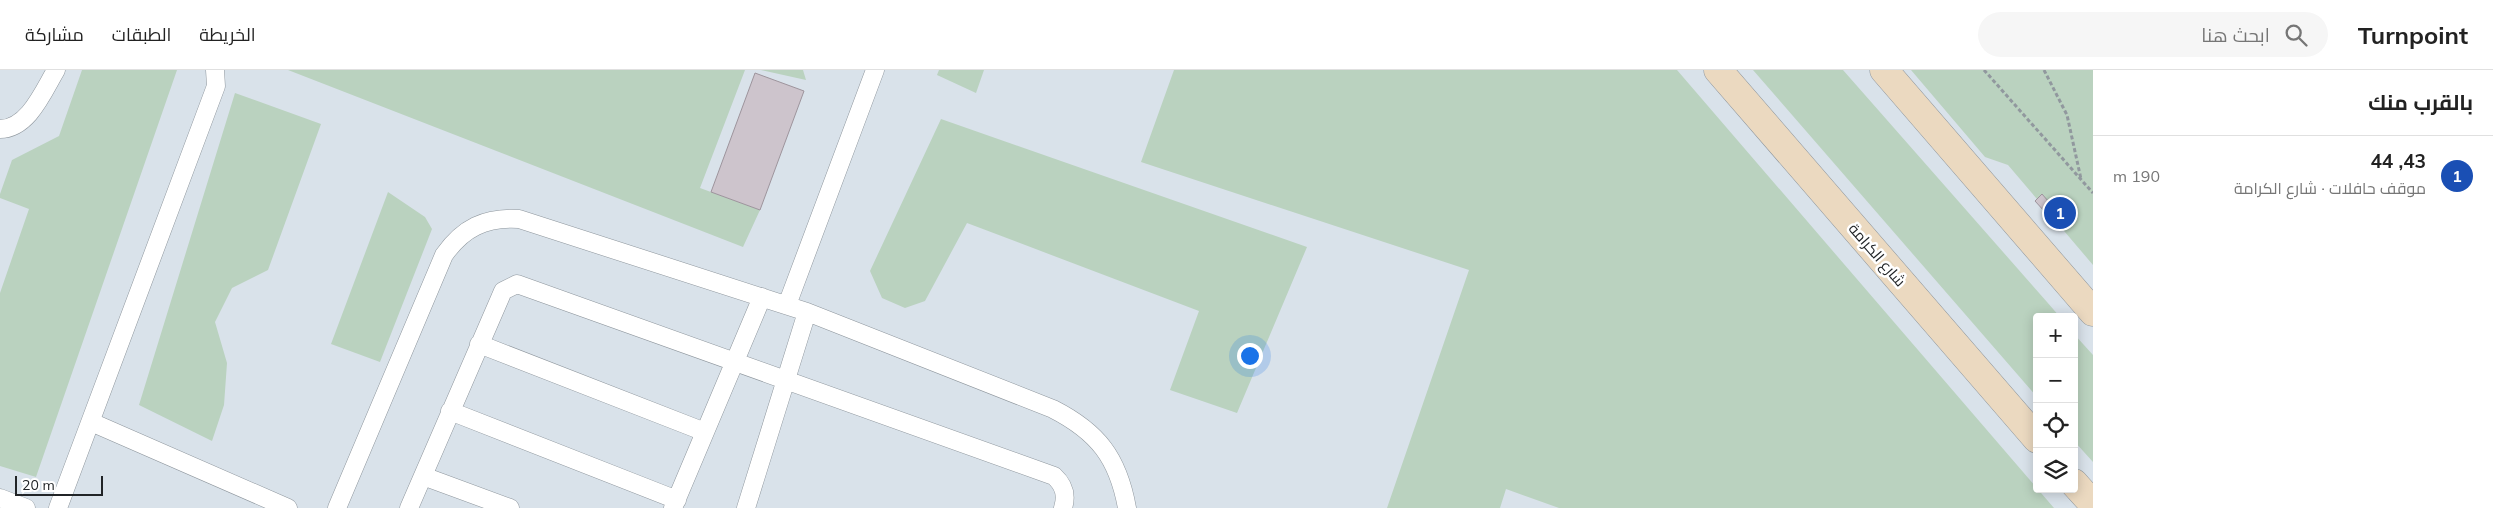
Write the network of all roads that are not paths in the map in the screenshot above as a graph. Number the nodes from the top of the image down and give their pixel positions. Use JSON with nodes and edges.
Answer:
{"nodes":[{"id":1,"x":56,"y":70,"type":"edge"},
{"id":2,"x":215,"y":70,"type":"edge"},
{"id":3,"x":875,"y":70,"type":"edge"},
{"id":4,"x":1718,"y":70,"type":"edge"},
{"id":5,"x":1884,"y":70,"type":"edge"},
{"id":6,"x":0,"y":129,"type":"edge"},
{"id":7,"x":762,"y":297,"type":"junction"},
{"id":8,"x":786,"y":305,"type":"junction"},
{"id":9,"x":807,"y":312,"type":"junction"},
{"id":10,"x":2093,"y":312,"type":"edge"},
{"id":11,"x":479,"y":344,"type":"junction"},
{"id":12,"x":735,"y":360,"type":"junction"},
{"id":13,"x":786,"y":378,"type":"junction"},
{"id":14,"x":450,"y":412,"type":"junction"},
{"id":15,"x":91,"y":422,"type":"junction"},
{"id":16,"x":705,"y":432,"type":"junction"},
{"id":17,"x":2033,"y":434,"type":"edge"},
{"id":18,"x":422,"y":476,"type":"junction"},
{"id":19,"x":2078,"y":487,"type":"edge"},
{"id":20,"x":0,"y":498,"type":"edge"},
{"id":21,"x":675,"y":504,"type":"edge"},
{"id":22,"x":2093,"y":504,"type":"edge"},
{"id":23,"x":26,"y":508,"type":"edge"},
{"id":24,"x":58,"y":508,"type":"edge"},
{"id":25,"x":288,"y":508,"type":"edge"},
{"id":26,"x":338,"y":508,"type":"edge"},
{"id":27,"x":409,"y":508,"type":"edge"},
{"id":28,"x":510,"y":508,"type":"edge"},
{"id":29,"x":746,"y":508,"type":"edge"},
{"id":30,"x":1063,"y":508,"type":"edge"},
{"id":31,"x":1127,"y":508,"type":"edge"}],
"edges":[{"from":1,"to":6,"type":"lane"},
{"from":2,"to":15,"type":"lane"},
{"from":3,"to":8,"type":"lane"},
{"from":4,"to":17,"type":"main road","name":"شارع الكرامة"},
{"from":5,"to":10,"type":"main road"},
{"from":7,"to":8,"type":"lane"},
{"from":7,"to":12,"type":"lane"},
{"from":7,"to":26,"type":"lane"},
{"from":8,"to":9,"type":"lane"},
{"from":9,"to":13,"type":"lane"},
{"from":9,"to":31,"type":"lane"},
{"from":11,"to":12,"type":"lane"},
{"from":11,"to":14,"type":"lane"},
{"from":11,"to":16,"type":"lane"},
{"from":12,"to":13,"type":"lane"},
{"from":12,"to":16,"type":"lane"},
{"from":13,"to":29,"type":"lane"},
{"from":13,"to":30,"type":"lane"},
{"from":14,"to":18,"type":"lane"},
{"from":14,"to":21,"type":"lane"},
{"from":15,"to":24,"type":"lane"},
{"from":15,"to":25,"type":"lane"},
{"from":16,"to":21,"type":"lane"},
{"from":18,"to":27,"type":"lane"},
{"from":18,"to":28,"type":"lane"},
{"from":19,"to":22,"type":"main road"},
{"from":20,"to":23,"type":"lane"}]}
